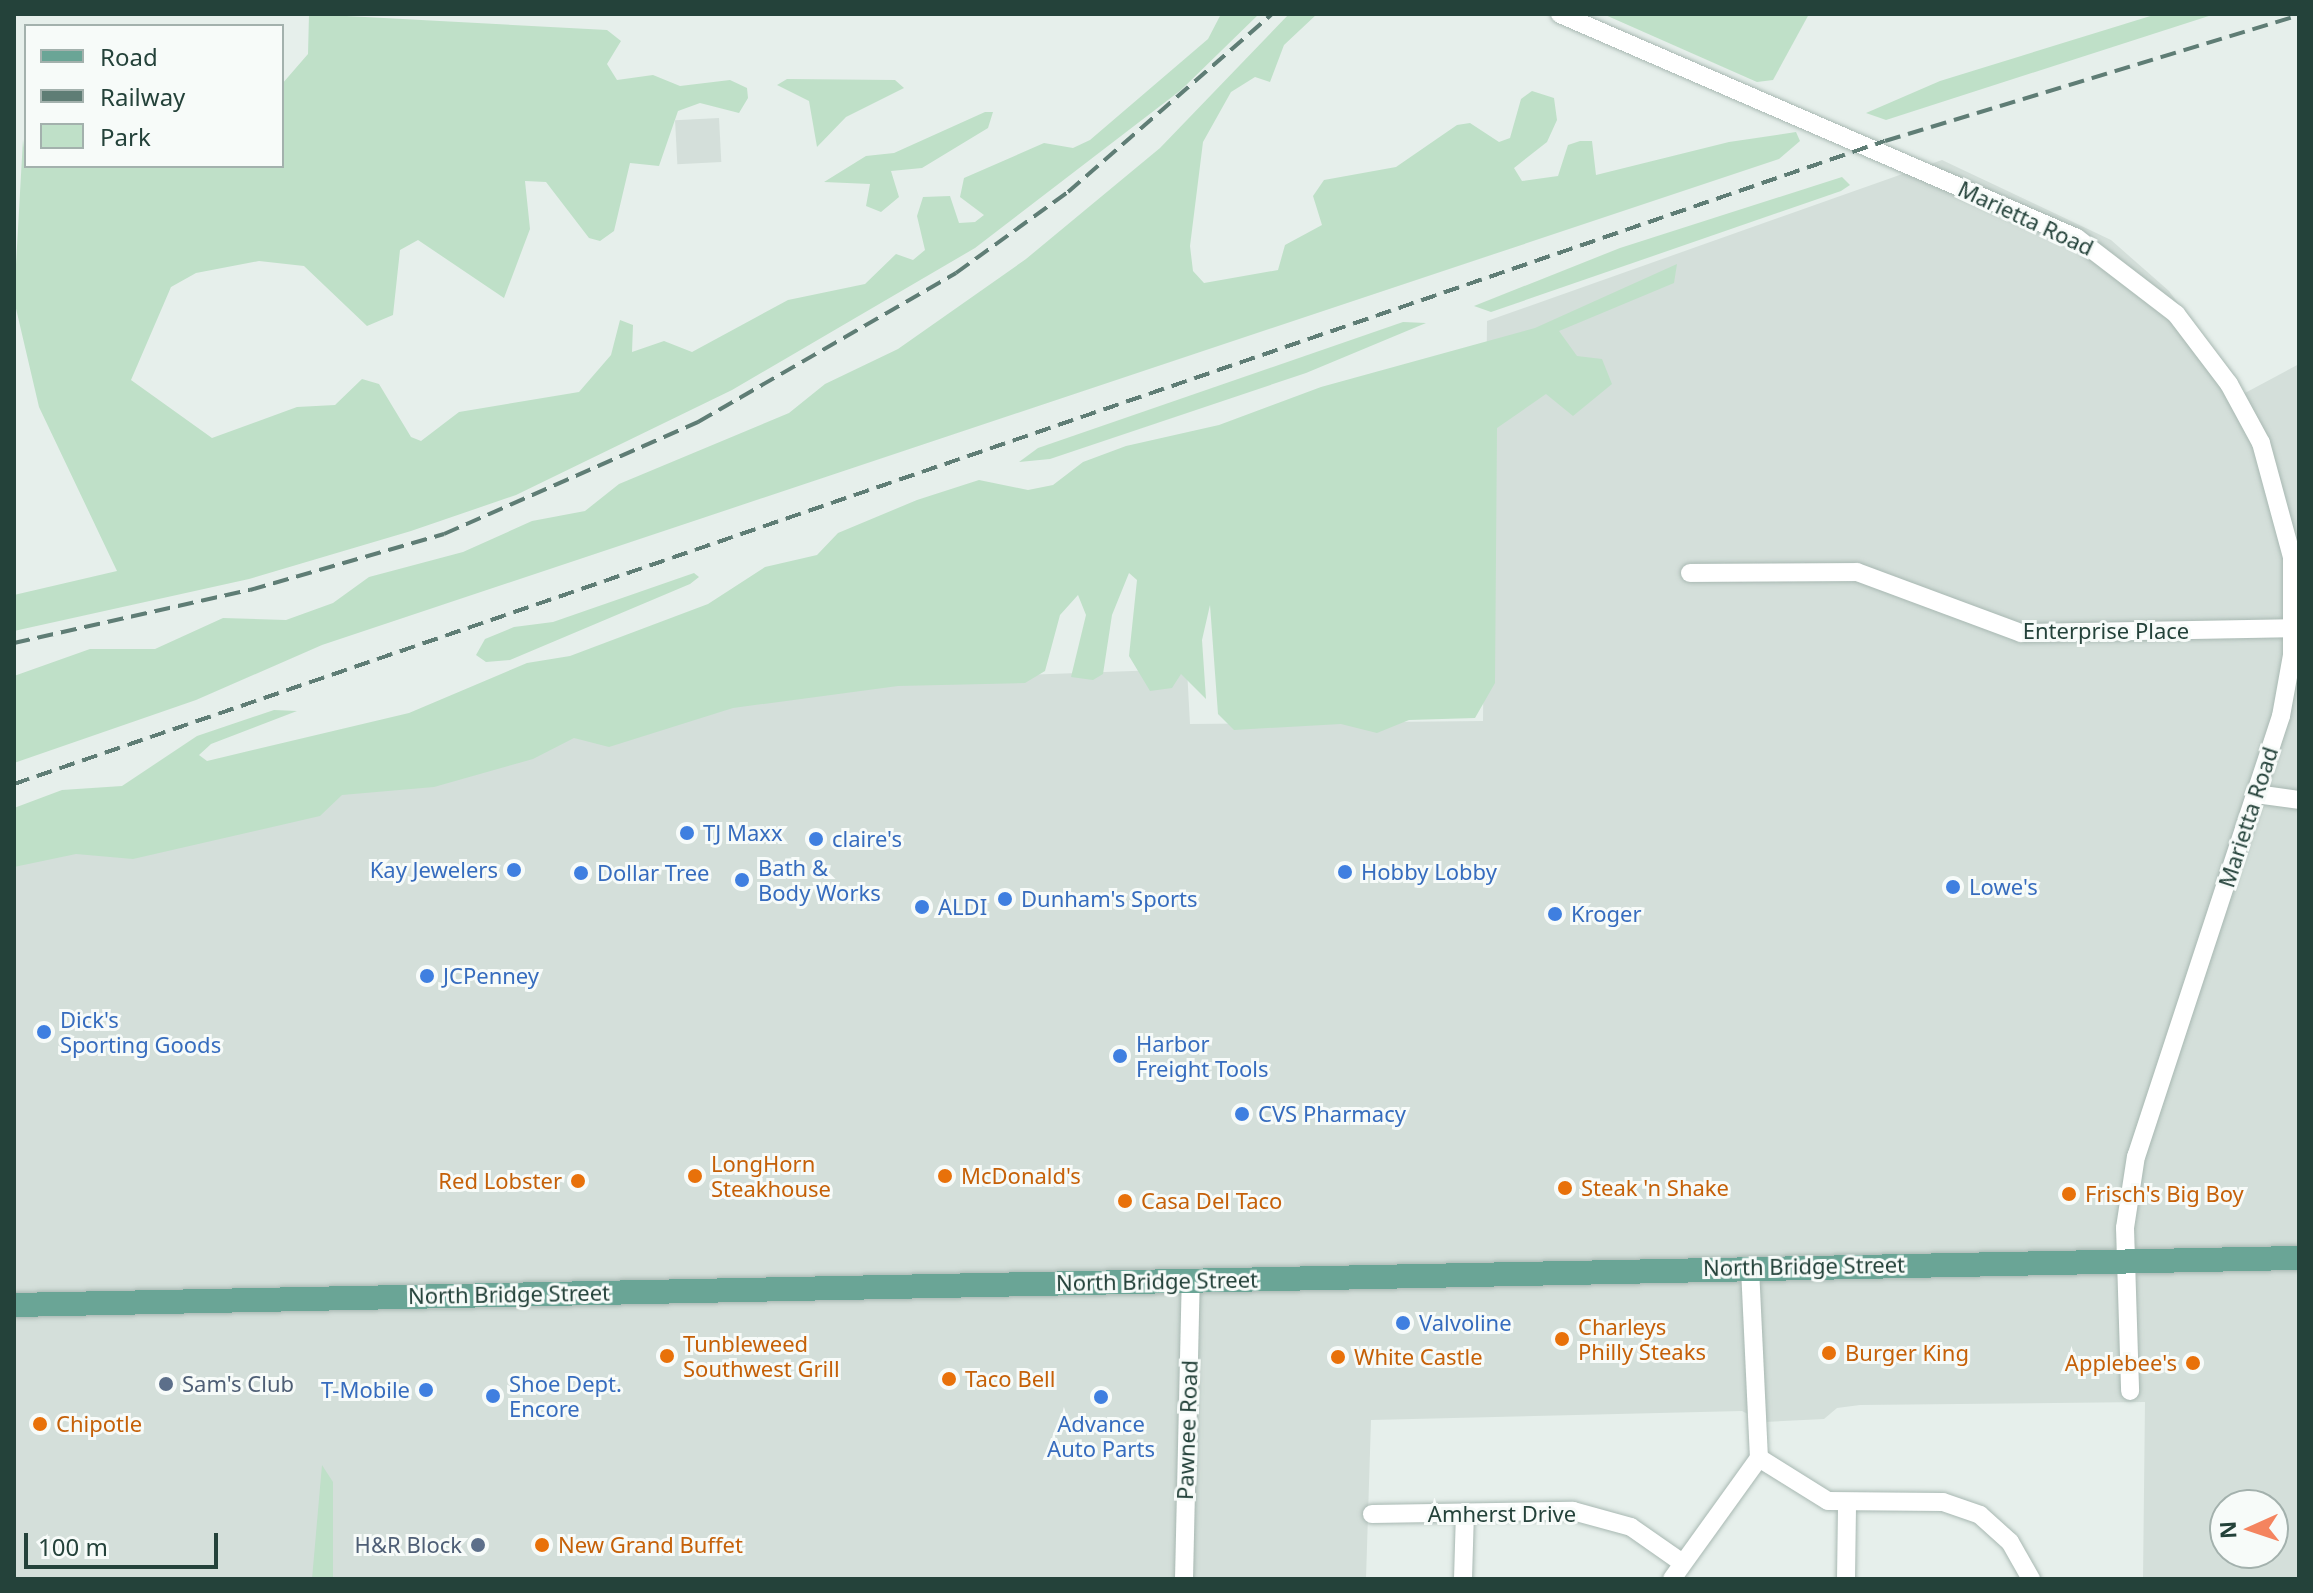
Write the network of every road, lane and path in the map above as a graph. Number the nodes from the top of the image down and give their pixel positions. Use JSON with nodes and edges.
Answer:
{"nodes":[{"id":1,"x":1560,"y":14,"type":"edge"},
{"id":2,"x":2295,"y":557,"type":"edge"},
{"id":3,"x":1690,"y":573,"type":"dead end"},
{"id":4,"x":2294,"y":628,"type":"junction"},
{"id":5,"x":2256,"y":794,"type":"junction"},
{"id":6,"x":2299,"y":800,"type":"edge"},
{"id":7,"x":2299,"y":1258,"type":"edge"},
{"id":8,"x":2126,"y":1259,"type":"junction"},
{"id":9,"x":1750,"y":1268,"type":"junction"},
{"id":10,"x":1191,"y":1281,"type":"junction"},
{"id":11,"x":14,"y":1305,"type":"edge"},
{"id":12,"x":2130,"y":1391,"type":"dead end"},
{"id":13,"x":1759,"y":1458,"type":"junction"},
{"id":14,"x":1847,"y":1504,"type":"junction"},
{"id":15,"x":1465,"y":1513,"type":"junction"},
{"id":16,"x":1372,"y":1514,"type":"dead end"},
{"id":17,"x":1681,"y":1562,"type":"junction"},
{"id":18,"x":1184,"y":1579,"type":"edge"},
{"id":19,"x":1463,"y":1579,"type":"edge"},
{"id":20,"x":1672,"y":1579,"type":"edge"},
{"id":21,"x":1846,"y":1579,"type":"edge"},
{"id":22,"x":2031,"y":1579,"type":"edge"}],
"edges":[{"from":1,"to":2,"type":"street","name":"Marietta Road"},
{"from":2,"to":4,"type":"street","name":"Marietta Road"},
{"from":3,"to":4,"type":"street","name":"Enterprise Place"},
{"from":4,"to":5,"type":"street","name":"Marietta Road"},
{"from":5,"to":6,"type":"street"},
{"from":5,"to":8,"type":"street","name":"Marietta Road"},
{"from":7,"to":8,"type":"main road","name":"North Bridge Street"},
{"from":8,"to":9,"type":"main road","name":"North Bridge Street"},
{"from":8,"to":12,"type":"street","name":"Marietta Road"},
{"from":9,"to":10,"type":"main road","name":"North Bridge Street"},
{"from":9,"to":13,"type":"street"},
{"from":10,"to":11,"type":"main road","name":"North Bridge Street"},
{"from":10,"to":18,"type":"street","name":"Pawnee Road"},
{"from":13,"to":14,"type":"street"},
{"from":13,"to":17,"type":"street"},
{"from":14,"to":21,"type":"street"},
{"from":14,"to":22,"type":"street"},
{"from":15,"to":16,"type":"street","name":"Amherst Drive"},
{"from":15,"to":17,"type":"street","name":"Amherst Drive"},
{"from":15,"to":19,"type":"street"},
{"from":17,"to":20,"type":"street"}]}
